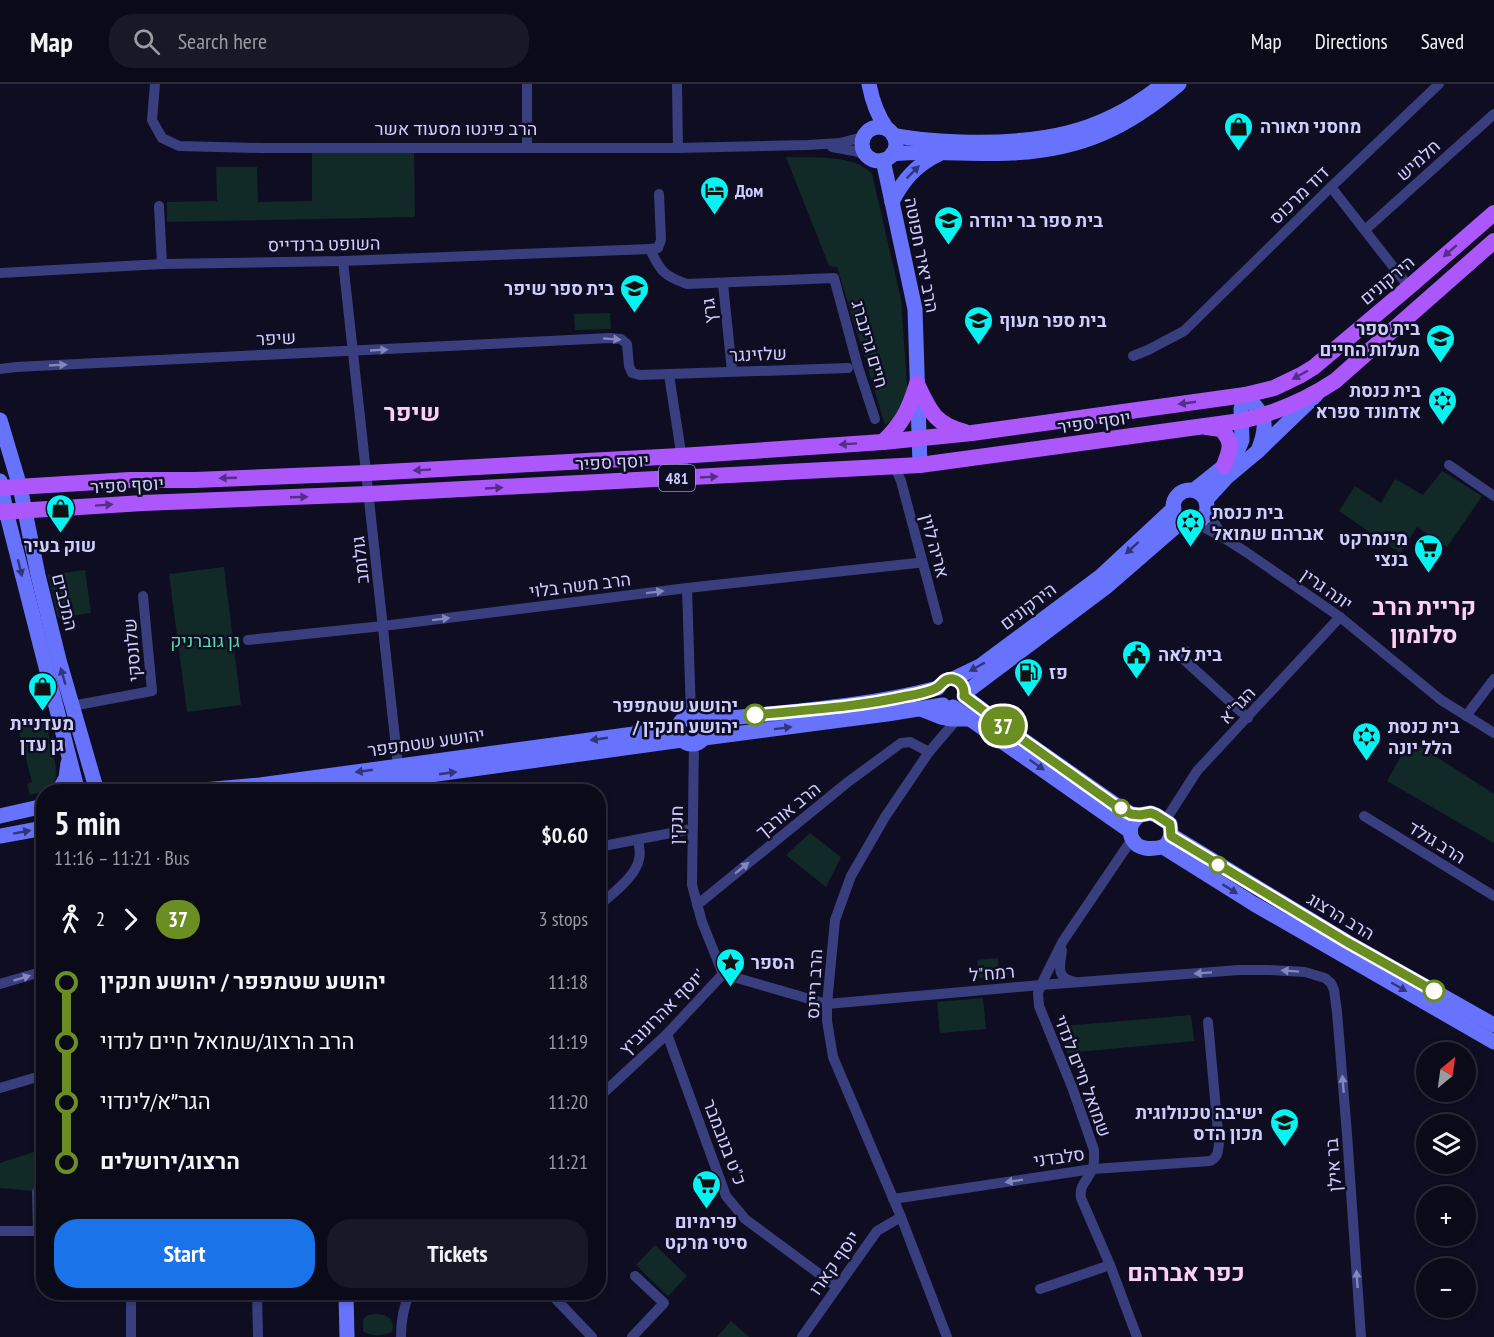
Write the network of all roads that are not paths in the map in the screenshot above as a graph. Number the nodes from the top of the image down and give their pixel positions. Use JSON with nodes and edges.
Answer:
{"nodes":[{"id":1,"x":155,"y":84,"type":"edge"},
{"id":2,"x":526,"y":84,"type":"edge"},
{"id":3,"x":677,"y":84,"type":"edge"},
{"id":4,"x":1163,"y":84,"type":"edge"},
{"id":5,"x":1179,"y":84,"type":"edge"},
{"id":6,"x":1439,"y":84,"type":"edge"},
{"id":7,"x":870,"y":90,"type":"edge"},
{"id":8,"x":1494,"y":114,"type":"edge"},
{"id":9,"x":867,"y":132,"type":"junction"},
{"id":10,"x":890,"y":132,"type":"junction"},
{"id":11,"x":808,"y":145,"type":"junction"},
{"id":12,"x":527,"y":147,"type":"junction"},
{"id":13,"x":678,"y":148,"type":"junction"},
{"id":14,"x":944,"y":152,"type":"junction"},
{"id":15,"x":867,"y":155,"type":"junction"},
{"id":16,"x":887,"y":157,"type":"junction"},
{"id":17,"x":1331,"y":187,"type":"junction"},
{"id":18,"x":660,"y":194,"type":"dead end"},
{"id":19,"x":892,"y":202,"type":"junction"},
{"id":20,"x":159,"y":206,"type":"dead end"},
{"id":21,"x":1494,"y":213,"type":"edge"},
{"id":22,"x":1365,"y":230,"type":"junction"},
{"id":23,"x":1494,"y":241,"type":"edge"},
{"id":24,"x":650,"y":249,"type":"junction"},
{"id":25,"x":344,"y":261,"type":"junction"},
{"id":26,"x":162,"y":264,"type":"junction"},
{"id":27,"x":0,"y":273,"type":"edge"},
{"id":28,"x":723,"y":284,"type":"junction"},
{"id":29,"x":1409,"y":287,"type":"junction"},
{"id":30,"x":554,"y":341,"type":"joint"},
{"id":31,"x":353,"y":351,"type":"junction"},
{"id":32,"x":1132,"y":356,"type":"dead end"},
{"id":33,"x":848,"y":368,"type":"dead end"},
{"id":34,"x":0,"y":369,"type":"edge"},
{"id":35,"x":732,"y":371,"type":"junction"},
{"id":36,"x":669,"y":375,"type":"junction"},
{"id":37,"x":917,"y":384,"type":"junction"},
{"id":38,"x":1320,"y":391,"type":"junction"},
{"id":39,"x":1245,"y":395,"type":"junction"},
{"id":40,"x":1262,"y":416,"type":"junction"},
{"id":41,"x":875,"y":419,"type":"dead end"},
{"id":42,"x":0,"y":420,"type":"edge"},
{"id":43,"x":1241,"y":421,"type":"junction"},
{"id":44,"x":1202,"y":427,"type":"junction"},
{"id":45,"x":972,"y":433,"type":"junction"},
{"id":46,"x":919,"y":439,"type":"junction"},
{"id":47,"x":883,"y":442,"type":"junction"},
{"id":48,"x":1258,"y":452,"type":"junction"},
{"id":49,"x":680,"y":456,"type":"junction"},
{"id":50,"x":920,"y":465,"type":"junction"},
{"id":51,"x":1449,"y":465,"type":"dead end"},
{"id":52,"x":1224,"y":466,"type":"junction"},
{"id":53,"x":367,"y":473,"type":"junction"},
{"id":54,"x":898,"y":474,"type":"junction"},
{"id":55,"x":685,"y":478,"type":"junction"},
{"id":56,"x":1,"y":486,"type":"edge"},
{"id":57,"x":20,"y":487,"type":"junction"},
{"id":58,"x":369,"y":494,"type":"junction"},
{"id":59,"x":1494,"y":496,"type":"edge"},
{"id":60,"x":1202,"y":500,"type":"junction"},
{"id":61,"x":25,"y":511,"type":"junction"},
{"id":62,"x":3,"y":512,"type":"edge"},
{"id":63,"x":1184,"y":517,"type":"junction"},
{"id":64,"x":1224,"y":538,"type":"junction"},
{"id":65,"x":916,"y":563,"type":"dead end"},
{"id":66,"x":687,"y":588,"type":"junction"},
{"id":67,"x":143,"y":596,"type":"dead end"},
{"id":68,"x":1340,"y":617,"type":"junction"},
{"id":69,"x":938,"y":620,"type":"dead end"},
{"id":70,"x":383,"y":626,"type":"junction"},
{"id":71,"x":248,"y":640,"type":"dead end"},
{"id":72,"x":1186,"y":651,"type":"dead end"},
{"id":73,"x":985,"y":678,"type":"junction"},
{"id":74,"x":953,"y":679,"type":"junction"},
{"id":75,"x":1494,"y":679,"type":"edge"},
{"id":76,"x":938,"y":688,"type":"junction"},
{"id":77,"x":72,"y":706,"type":"junction"},
{"id":78,"x":959,"y":706,"type":"junction"},
{"id":79,"x":988,"y":715,"type":"junction"},
{"id":80,"x":1466,"y":716,"type":"junction"},
{"id":81,"x":697,"y":718,"type":"junction"},
{"id":82,"x":1248,"y":718,"type":"junction"},
{"id":83,"x":1494,"y":733,"type":"edge"},
{"id":84,"x":689,"y":737,"type":"junction"},
{"id":85,"x":930,"y":752,"type":"junction"},
{"id":86,"x":69,"y":757,"type":"junction"},
{"id":87,"x":400,"y":779,"type":"edge"},
{"id":88,"x":63,"y":784,"type":"edge"},
{"id":89,"x":76,"y":784,"type":"edge"},
{"id":90,"x":96,"y":784,"type":"edge"},
{"id":91,"x":321,"y":784,"type":"edge"},
{"id":92,"x":364,"y":784,"type":"edge"},
{"id":93,"x":36,"y":807,"type":"edge"},
{"id":94,"x":1140,"y":815,"type":"junction"},
{"id":95,"x":0,"y":816,"type":"edge"},
{"id":96,"x":1364,"y":816,"type":"dead end"},
{"id":97,"x":36,"y":829,"type":"edge"},
{"id":98,"x":692,"y":829,"type":"junction"},
{"id":99,"x":1166,"y":834,"type":"junction"},
{"id":100,"x":1131,"y":835,"type":"junction"},
{"id":101,"x":0,"y":836,"type":"edge"},
{"id":102,"x":638,"y":840,"type":"junction"},
{"id":103,"x":606,"y":846,"type":"edge"},
{"id":104,"x":1494,"y":896,"type":"edge"},
{"id":105,"x":606,"y":899,"type":"edge"},
{"id":106,"x":697,"y":905,"type":"junction"},
{"id":107,"x":1063,"y":941,"type":"junction"},
{"id":108,"x":36,"y":973,"type":"edge"},
{"id":109,"x":723,"y":974,"type":"junction"},
{"id":110,"x":1075,"y":982,"type":"junction"},
{"id":111,"x":0,"y":984,"type":"edge"},
{"id":112,"x":1041,"y":985,"type":"junction"},
{"id":113,"x":1334,"y":990,"type":"joint"},
{"id":114,"x":827,"y":1004,"type":"junction"},
{"id":115,"x":1208,"y":1022,"type":"dead end"},
{"id":116,"x":1494,"y":1025,"type":"edge"},
{"id":117,"x":667,"y":1034,"type":"junction"},
{"id":118,"x":1494,"y":1042,"type":"edge"},
{"id":119,"x":36,"y":1077,"type":"edge"},
{"id":120,"x":0,"y":1088,"type":"edge"},
{"id":121,"x":606,"y":1091,"type":"edge"},
{"id":122,"x":1093,"y":1169,"type":"junction"},
{"id":123,"x":893,"y":1199,"type":"junction"},
{"id":124,"x":901,"y":1217,"type":"junction"},
{"id":125,"x":0,"y":1231,"type":"edge"},
{"id":126,"x":36,"y":1231,"type":"edge"},
{"id":127,"x":1110,"y":1265,"type":"junction"},
{"id":128,"x":634,"y":1276,"type":"dead end"},
{"id":129,"x":837,"y":1287,"type":"junction"},
{"id":130,"x":1040,"y":1289,"type":"dead end"},
{"id":131,"x":131,"y":1300,"type":"edge"},
{"id":132,"x":257,"y":1300,"type":"edge"},
{"id":133,"x":346,"y":1300,"type":"edge"},
{"id":134,"x":406,"y":1300,"type":"edge"},
{"id":135,"x":556,"y":1300,"type":"edge"},
{"id":136,"x":131,"y":1337,"type":"edge"},
{"id":137,"x":258,"y":1337,"type":"edge"},
{"id":138,"x":347,"y":1337,"type":"edge"},
{"id":139,"x":401,"y":1337,"type":"edge"},
{"id":140,"x":592,"y":1337,"type":"edge"},
{"id":141,"x":632,"y":1337,"type":"edge"},
{"id":142,"x":802,"y":1337,"type":"edge"},
{"id":143,"x":947,"y":1337,"type":"edge"},
{"id":144,"x":1137,"y":1337,"type":"edge"},
{"id":145,"x":1361,"y":1337,"type":"edge"}],
"edges":[{"from":1,"to":12,"type":"street","name":"הרב פינטו מסעוד אשר"},
{"from":2,"to":12,"type":"street"},
{"from":3,"to":13,"type":"street"},
{"from":4,"to":10,"type":"street"},
{"from":5,"to":14,"type":"street"},
{"from":6,"to":17,"type":"street","name":"דוד מרכוס"},
{"from":7,"to":9,"type":"street"},
{"from":7,"to":10,"type":"street"},
{"from":8,"to":22,"type":"street","name":"חלמיש"},
{"from":9,"to":10,"type":"street"},
{"from":9,"to":11,"type":"street","name":"הרב פינטו מסעוד אשר"},
{"from":9,"to":15,"type":"street"},
{"from":10,"to":16,"type":"street"},
{"from":11,"to":13,"type":"street","name":"הרב פינטו מסעוד אשר"},
{"from":11,"to":15,"type":"street","name":"הרב פינטו מסעוד אשר"},
{"from":12,"to":13,"type":"street","name":"הרב פינטו מסעוד אשר"},
{"from":14,"to":16,"type":"street"},
{"from":19,"to":14,"type":"street","one_way":true},
{"from":15,"to":16,"type":"street"},
{"from":16,"to":19,"type":"street","name":"הרב יאיר חפוטה"},
{"from":17,"to":22,"type":"street"},
{"from":17,"to":32,"type":"street","name":"דוד מרכוס"},
{"from":18,"to":24,"type":"street"},
{"from":19,"to":37,"type":"street","name":"הרב יאיר חפוטה"},
{"from":20,"to":26,"type":"street"},
{"from":21,"to":29,"type":"main road","name":"הירקונים","number":"481","one_way":true},
{"from":22,"to":29,"type":"street"},
{"from":23,"to":38,"type":"main road","number":"481"},
{"from":24,"to":25,"type":"street","name":"השופט ברנדייס"},
{"from":24,"to":28,"type":"street"},
{"from":25,"to":26,"type":"street","name":"השופט ברנדייס"},
{"from":25,"to":31,"type":"street","name":"גולומב"},
{"from":26,"to":27,"type":"street","name":"השופט ברנדייס"},
{"from":28,"to":35,"type":"street","name":"גרץ"},
{"from":28,"to":41,"type":"street","name":"חיים גרינברג"},
{"from":29,"to":39,"type":"main road","name":"הירקונים","number":"481","one_way":true},
{"from":31,"to":30,"type":"street","name":"שיפר","one_way":true},
{"from":30,"to":36,"type":"street","name":"שלזינגר","one_way":true},
{"from":34,"to":31,"type":"street","name":"שיפר","one_way":true},
{"from":31,"to":53,"type":"street","name":"גולומב"},
{"from":33,"to":35,"type":"street","name":"שלזינגר"},
{"from":35,"to":36,"type":"street","name":"שלזינגר"},
{"from":36,"to":49,"type":"street"},
{"from":37,"to":45,"type":"main road"},
{"from":37,"to":46,"type":"street","name":"הרב יאיר חפוטה"},
{"from":37,"to":47,"type":"main road"},
{"from":38,"to":40,"type":"main road","name":"יוסף ספיר","number":"481"},
{"from":38,"to":48,"type":"street"},
{"from":39,"to":40,"type":"street"},
{"from":39,"to":43,"type":"street"},
{"from":39,"to":45,"type":"main road","name":"יוסף ספיר","number":"481","one_way":true},
{"from":40,"to":43,"type":"main road","name":"יוסף ספיר","number":"481"},
{"from":40,"to":48,"type":"street"},
{"from":42,"to":57,"type":"street","name":"המכבים"},
{"from":43,"to":44,"type":"main road","name":"יוסף ספיר","number":"481"},
{"from":43,"to":52,"type":"street"},
{"from":44,"to":50,"type":"main road","name":"יוסף ספיר","number":"481"},
{"from":44,"to":52,"type":"main road"},
{"from":45,"to":46,"type":"main road","name":"יוסף ספיר","number":"481"},
{"from":46,"to":47,"type":"main road","name":"יוסף ספיר","number":"481"},
{"from":46,"to":50,"type":"street","name":"הרב יאיר חפוטה"},
{"from":47,"to":49,"type":"main road","name":"יוסף ספיר","number":"481","one_way":true},
{"from":48,"to":60,"type":"street"},
{"from":49,"to":53,"type":"main road","name":"יוסף ספיר","number":"481","one_way":true},
{"from":49,"to":55,"type":"street"},
{"from":50,"to":54,"type":"main road","name":"יוסף ספיר","number":"481"},
{"from":51,"to":59,"type":"street"},
{"from":52,"to":60,"type":"street"},
{"from":53,"to":57,"type":"main road","name":"יוסף ספיר","number":"481","one_way":true},
{"from":53,"to":58,"type":"street","name":"גולומב"},
{"from":55,"to":54,"type":"main road","name":"יוסף ספיר","number":"481","one_way":true},
{"from":54,"to":69,"type":"street","name":"אריה לוין"},
{"from":58,"to":55,"type":"main road","name":"יוסף ספיר","number":"481","one_way":true},
{"from":56,"to":57,"type":"main road","number":"481"},
{"from":56,"to":62,"type":"street","name":"המכבים"},
{"from":57,"to":61,"type":"street","name":"המכבים"},
{"from":61,"to":58,"type":"main road","name":"יוסף ספיר","number":"481","one_way":true},
{"from":58,"to":70,"type":"street","name":"גולומב"},
{"from":60,"to":63,"type":"street"},
{"from":60,"to":63,"type":"street"},
{"from":60,"to":64,"type":"street","name":"יונה גרין"},
{"from":61,"to":62,"type":"main road","name":"יוסף ספיר","number":"481"},
{"from":77,"to":61,"type":"street","name":"המכבים","one_way":true},
{"from":62,"to":86,"type":"street","name":"המכבים","one_way":true},
{"from":63,"to":64,"type":"street","name":"יונה גרין"},
{"from":63,"to":73,"type":"street","name":"הירקונים"},
{"from":63,"to":74,"type":"street","name":"הירקונים","one_way":true},
{"from":64,"to":68,"type":"street","name":"יונה גרין"},
{"from":65,"to":66,"type":"street","name":"הרב משה בלוי"},
{"from":70,"to":66,"type":"street","name":"הרב משה בלוי","one_way":true},
{"from":66,"to":81,"type":"street"},
{"from":67,"to":77,"type":"street","name":"שלונסקי"},
{"from":68,"to":80,"type":"street","name":"יונה גרין"},
{"from":68,"to":82,"type":"street","name":"הגר\"א"},
{"from":70,"to":71,"type":"street","name":"הרב משה בלוי"},
{"from":70,"to":87,"type":"street","name":"גולומב"},
{"from":72,"to":82,"type":"street"},
{"from":73,"to":78,"type":"street","name":"הירקונים"},
{"from":73,"to":79,"type":"street"},
{"from":74,"to":76,"type":"street","name":"הירקונים"},
{"from":74,"to":78,"type":"street"},
{"from":75,"to":80,"type":"street"},
{"from":76,"to":78,"type":"street"},
{"from":76,"to":81,"type":"street"},
{"from":77,"to":90,"type":"street","name":"המכבים"},
{"from":78,"to":79,"type":"street","name":"הרב הרצוג"},
{"from":84,"to":78,"type":"street","name":"יהושע שטמפפר","one_way":true},
{"from":78,"to":85,"type":"street","name":"הרב ריינס"},
{"from":78,"to":100,"type":"street","name":"הרב הרצוג","one_way":true},
{"from":79,"to":94,"type":"street","name":"הרב הרצוג"},
{"from":80,"to":83,"type":"street","name":"יונה גרין"},
{"from":81,"to":84,"type":"street"},
{"from":81,"to":84,"type":"street"},
{"from":82,"to":99,"type":"street","name":"הגר\"א"},
{"from":84,"to":87,"type":"street","name":"יהושע שטמפפר"},
{"from":84,"to":98,"type":"street","name":"חנקין"},
{"from":106,"to":85,"type":"street","name":"הרב אורבך","one_way":true},
{"from":85,"to":114,"type":"street","name":"הרב ריינס"},
{"from":86,"to":88,"type":"street"},
{"from":86,"to":89,"type":"street","name":"המכבים"},
{"from":87,"to":91,"type":"street","name":"יהושע שטמפפר","one_way":true},
{"from":87,"to":92,"type":"street","name":"יהושע שטמפפר"},
{"from":93,"to":95,"type":"street"},
{"from":94,"to":99,"type":"street","name":"הרב הרצוג"},
{"from":94,"to":100,"type":"street"},
{"from":96,"to":104,"type":"street","name":"הרב גולד"},
{"from":101,"to":97,"type":"street","one_way":true},
{"from":98,"to":102,"type":"street"},
{"from":98,"to":106,"type":"street","name":"חנקין"},
{"from":99,"to":100,"type":"street","name":"הרב הרצוג"},
{"from":99,"to":116,"type":"street","name":"הרב הרצוג"},
{"from":99,"to":118,"type":"street","name":"הרב הרצוג","one_way":true},
{"from":100,"to":107,"type":"street","name":"שמואל חיים לנדוי"},
{"from":102,"to":103,"type":"street"},
{"from":102,"to":105,"type":"street"},
{"from":106,"to":109,"type":"street"},
{"from":107,"to":110,"type":"street"},
{"from":107,"to":112,"type":"street","name":"שמואל חיים לנדוי"},
{"from":111,"to":108,"type":"street","one_way":true},
{"from":109,"to":114,"type":"street","name":"רמח\"ל"},
{"from":109,"to":117,"type":"street","name":"יוסף אהרונוביץ'"},
{"from":110,"to":112,"type":"street","name":"רמח\"ל"},
{"from":113,"to":110,"type":"street","name":"רמח\"ל","one_way":true},
{"from":112,"to":114,"type":"street","name":"רמח\"ל"},
{"from":112,"to":122,"type":"street","name":"שמואל חיים לנדוי"},
{"from":145,"to":113,"type":"street","name":"בר אילן","one_way":true},
{"from":114,"to":123,"type":"street","name":"הרב ריינס"},
{"from":115,"to":122,"type":"street","name":"סלבדני"},
{"from":117,"to":121,"type":"street","name":"יוסף אהרונוביץ'"},
{"from":117,"to":129,"type":"street","name":"כ\"ט בנובמבר"},
{"from":119,"to":120,"type":"street"},
{"from":122,"to":123,"type":"street","name":"סלבדני","one_way":true},
{"from":122,"to":127,"type":"street"},
{"from":123,"to":124,"type":"street","name":"הרב ריינס"},
{"from":124,"to":129,"type":"street","name":"יוסף קארו"},
{"from":124,"to":143,"type":"street","name":"הרב ריינס"},
{"from":125,"to":126,"type":"street"},
{"from":127,"to":130,"type":"street"},
{"from":127,"to":144,"type":"street"},
{"from":128,"to":141,"type":"street"},
{"from":129,"to":142,"type":"street","name":"יוסף קארו"},
{"from":131,"to":136,"type":"street"},
{"from":132,"to":137,"type":"street"},
{"from":133,"to":138,"type":"street"},
{"from":134,"to":139,"type":"street"},
{"from":135,"to":140,"type":"street"}]}
